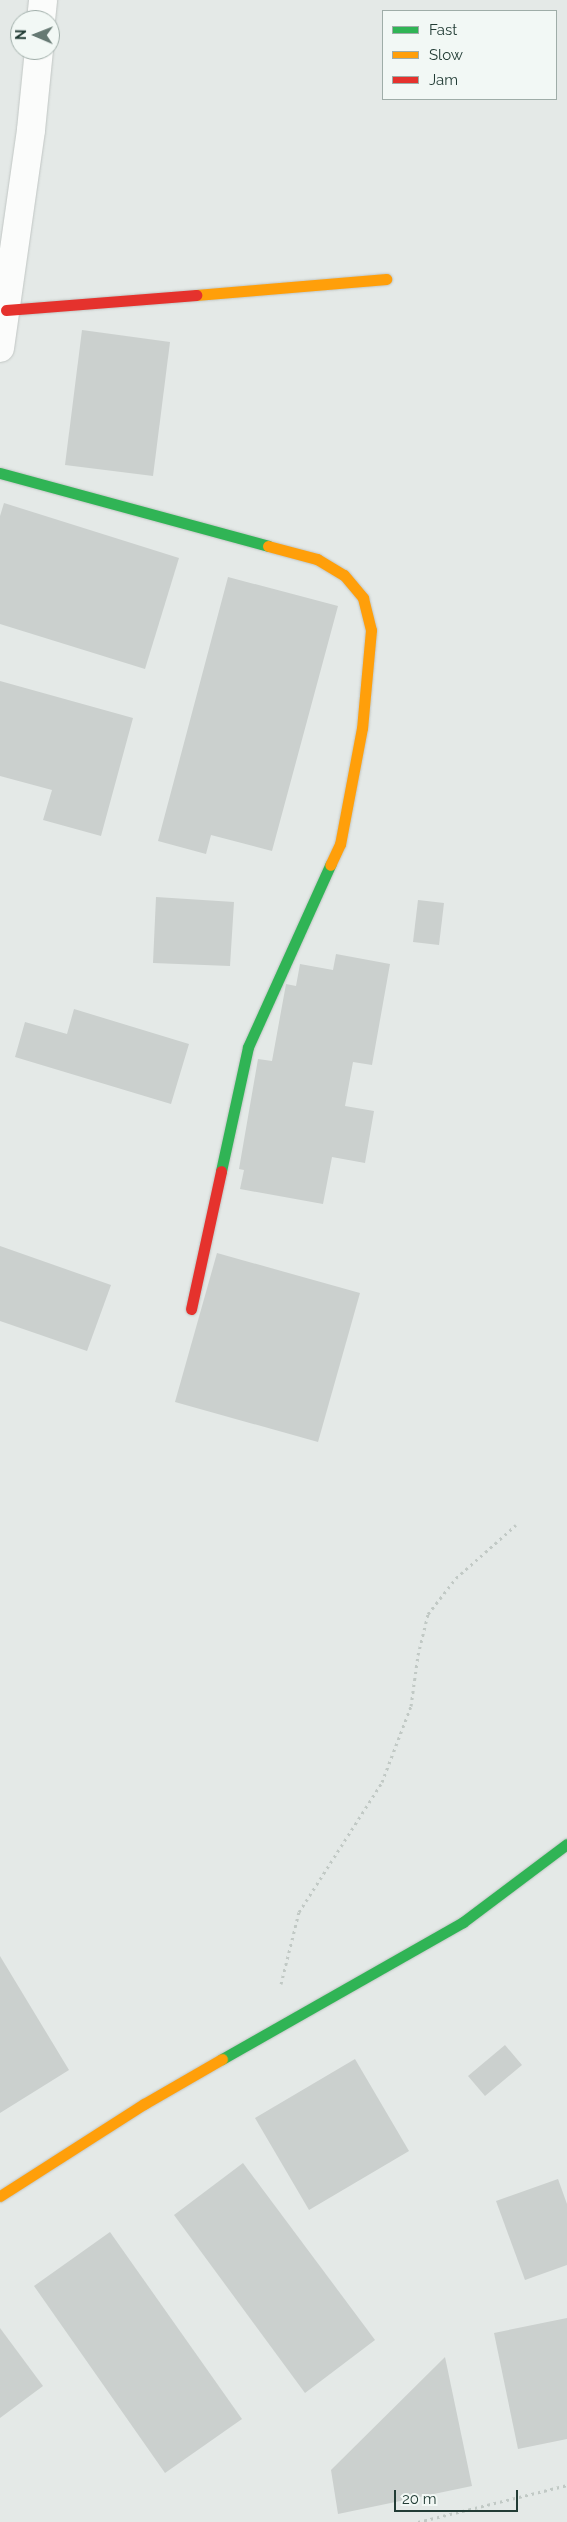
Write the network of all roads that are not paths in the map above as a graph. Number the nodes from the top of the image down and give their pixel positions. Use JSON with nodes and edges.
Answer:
{"nodes":[{"id":1,"x":38,"y":60,"type":"edge"},
{"id":2,"x":386,"y":279,"type":"dead end"},
{"id":3,"x":6,"y":310,"type":"junction"},
{"id":4,"x":0,"y":348,"type":"edge"},
{"id":5,"x":0,"y":472,"type":"edge"},
{"id":6,"x":191,"y":1309,"type":"dead end"},
{"id":7,"x":567,"y":1844,"type":"edge"},
{"id":8,"x":0,"y":2196,"type":"edge"}],
"edges":[{"from":1,"to":3,"type":"street"},
{"from":2,"to":3,"type":"street"},
{"from":3,"to":4,"type":"street"},
{"from":5,"to":6,"type":"street"},
{"from":7,"to":8,"type":"street"}]}
